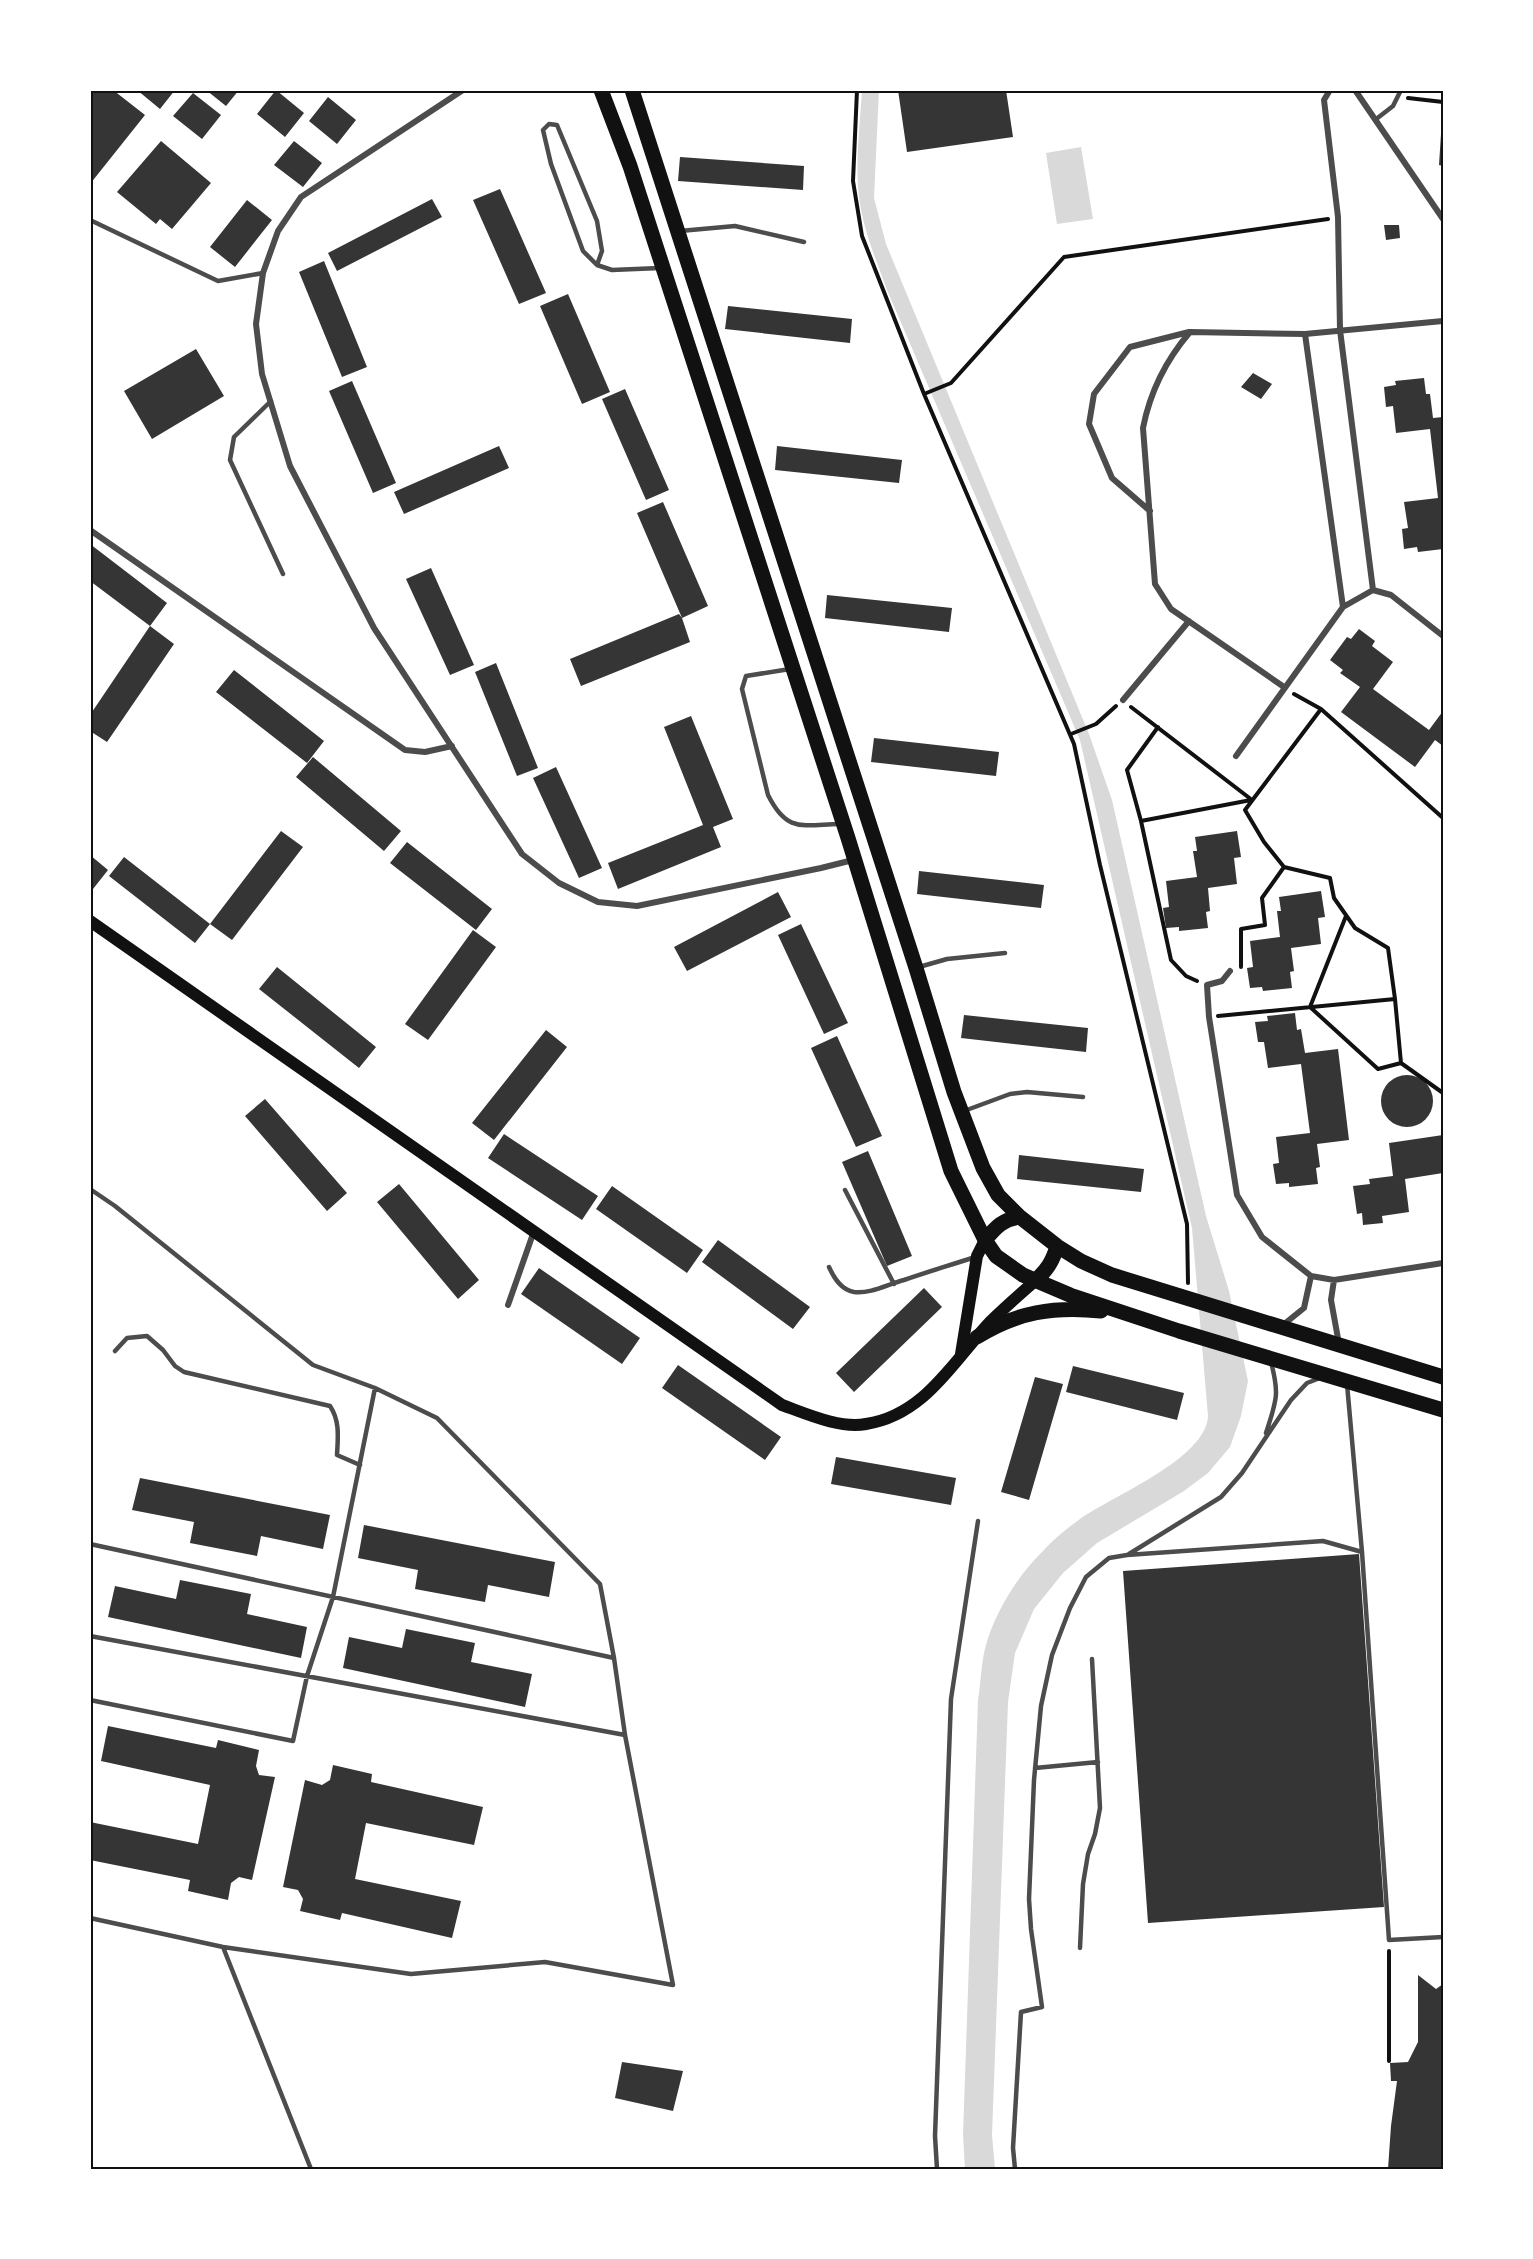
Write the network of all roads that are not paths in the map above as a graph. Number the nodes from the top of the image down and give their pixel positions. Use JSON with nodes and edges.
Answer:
{"nodes":[{"id":1,"x":463,"y":90,"type":"edge"},
{"id":2,"x":601,"y":90,"type":"edge"},
{"id":3,"x":632,"y":90,"type":"edge"},
{"id":4,"x":1330,"y":90,"type":"edge"},
{"id":5,"x":1355,"y":90,"type":"edge"},
{"id":6,"x":1401,"y":90,"type":"edge"},
{"id":7,"x":1375,"y":120,"type":"junction"},
{"id":8,"x":1443,"y":219,"type":"edge"},
{"id":9,"x":90,"y":220,"type":"edge"},
{"id":10,"x":679,"y":232,"type":"junction"},
{"id":11,"x":804,"y":242,"type":"dead end"},
{"id":12,"x":597,"y":265,"type":"junction"},
{"id":13,"x":663,"y":268,"type":"junction"},
{"id":14,"x":263,"y":273,"type":"junction"},
{"id":15,"x":1443,"y":321,"type":"edge"},
{"id":16,"x":1340,"y":330,"type":"junction"},
{"id":17,"x":1190,"y":332,"type":"junction"},
{"id":18,"x":1305,"y":334,"type":"junction"},
{"id":19,"x":271,"y":401,"type":"junction"},
{"id":20,"x":1150,"y":512,"type":"junction"},
{"id":21,"x":90,"y":530,"type":"edge"},
{"id":22,"x":283,"y":574,"type":"dead end"},
{"id":23,"x":1373,"y":590,"type":"junction"},
{"id":24,"x":1342,"y":607,"type":"junction"},
{"id":25,"x":1189,"y":621,"type":"junction"},
{"id":26,"x":1443,"y":636,"type":"edge"},
{"id":27,"x":793,"y":669,"type":"junction"},
{"id":28,"x":1284,"y":687,"type":"junction"},
{"id":29,"x":1124,"y":700,"type":"road end"},
{"id":30,"x":452,"y":746,"type":"junction"},
{"id":31,"x":1236,"y":756,"type":"dead end"},
{"id":32,"x":843,"y":824,"type":"junction"},
{"id":33,"x":853,"y":860,"type":"junction"},
{"id":34,"x":90,"y":921,"type":"edge"},
{"id":35,"x":1005,"y":953,"type":"dead end"},
{"id":36,"x":916,"y":968,"type":"junction"},
{"id":37,"x":1230,"y":971,"type":"dead end"},
{"id":38,"x":1083,"y":1096,"type":"dead end"},
{"id":39,"x":961,"y":1112,"type":"junction"},
{"id":40,"x":90,"y":1190,"type":"edge"},
{"id":41,"x":845,"y":1190,"type":"dead end"},
{"id":42,"x":1020,"y":1217,"type":"junction"},
{"id":43,"x":534,"y":1231,"type":"junction"},
{"id":44,"x":985,"y":1240,"type":"junction"},
{"id":45,"x":1057,"y":1246,"type":"junction"},
{"id":46,"x":977,"y":1256,"type":"junction"},
{"id":47,"x":1443,"y":1263,"type":"edge"},
{"id":48,"x":828,"y":1267,"type":"dead end"},
{"id":49,"x":1311,"y":1276,"type":"junction"},
{"id":50,"x":1334,"y":1280,"type":"junction"},
{"id":51,"x":1035,"y":1281,"type":"junction"},
{"id":52,"x":894,"y":1284,"type":"junction"},
{"id":53,"x":508,"y":1305,"type":"dead end"},
{"id":54,"x":1128,"y":1314,"type":"junction"},
{"id":55,"x":1281,"y":1327,"type":"junction"},
{"id":56,"x":977,"y":1337,"type":"junction"},
{"id":57,"x":1340,"y":1345,"type":"junction"},
{"id":58,"x":115,"y":1351,"type":"dead end"},
{"id":59,"x":961,"y":1356,"type":"junction"},
{"id":60,"x":1263,"y":1356,"type":"junction"},
{"id":61,"x":1443,"y":1377,"type":"edge"},
{"id":62,"x":1341,"y":1378,"type":"junction"},
{"id":63,"x":375,"y":1388,"type":"junction"},
{"id":64,"x":1443,"y":1410,"type":"edge"},
{"id":65,"x":1265,"y":1438,"type":"junction"},
{"id":66,"x":360,"y":1465,"type":"junction"},
{"id":67,"x":978,"y":1521,"type":"dead end"},
{"id":68,"x":90,"y":1545,"type":"edge"},
{"id":69,"x":1362,"y":1552,"type":"junction"},
{"id":70,"x":1127,"y":1555,"type":"junction"},
{"id":71,"x":333,"y":1597,"type":"junction"},
{"id":72,"x":90,"y":1636,"type":"edge"},
{"id":73,"x":614,"y":1659,"type":"junction"},
{"id":74,"x":1092,"y":1659,"type":"dead end"},
{"id":75,"x":307,"y":1676,"type":"junction"},
{"id":76,"x":90,"y":1700,"type":"edge"},
{"id":77,"x":625,"y":1735,"type":"junction"},
{"id":78,"x":1098,"y":1762,"type":"junction"},
{"id":79,"x":1035,"y":1768,"type":"junction"},
{"id":80,"x":90,"y":1918,"type":"edge"},
{"id":81,"x":1443,"y":1937,"type":"edge"},
{"id":82,"x":223,"y":1947,"type":"junction"},
{"id":83,"x":1080,"y":1948,"type":"dead end"},
{"id":84,"x":311,"y":2169,"type":"edge"},
{"id":85,"x":937,"y":2169,"type":"edge"},
{"id":86,"x":1015,"y":2169,"type":"edge"}],
"edges":[{"from":1,"to":14,"type":"street"},
{"from":2,"to":13,"type":"main road"},
{"from":3,"to":10,"type":"main road"},
{"from":4,"to":16,"type":"street"},
{"from":5,"to":7,"type":"street"},
{"from":6,"to":7,"type":"lane"},
{"from":7,"to":8,"type":"street"},
{"from":9,"to":14,"type":"lane"},
{"from":10,"to":11,"type":"lane"},
{"from":10,"to":36,"type":"main road"},
{"from":12,"to":12,"type":"lane"},
{"from":12,"to":13,"type":"lane"},
{"from":13,"to":27,"type":"main road"},
{"from":14,"to":19,"type":"street"},
{"from":15,"to":16,"type":"street"},
{"from":16,"to":18,"type":"street"},
{"from":16,"to":23,"type":"street"},
{"from":17,"to":18,"type":"street"},
{"from":17,"to":20,"type":"street"},
{"from":17,"to":20,"type":"street"},
{"from":18,"to":24,"type":"street"},
{"from":19,"to":22,"type":"lane"},
{"from":19,"to":30,"type":"street"},
{"from":20,"to":25,"type":"street"},
{"from":21,"to":30,"type":"street"},
{"from":23,"to":24,"type":"street"},
{"from":23,"to":26,"type":"street"},
{"from":24,"to":28,"type":"street"},
{"from":25,"to":28,"type":"street"},
{"from":25,"to":29,"type":"street"},
{"from":27,"to":32,"type":"main road"},
{"from":27,"to":32,"type":"lane"},
{"from":28,"to":31,"type":"street"},
{"from":30,"to":33,"type":"street"},
{"from":32,"to":33,"type":"main road"},
{"from":33,"to":44,"type":"main road"},
{"from":34,"to":43,"type":"main road"},
{"from":35,"to":36,"type":"lane"},
{"from":36,"to":39,"type":"main road"},
{"from":37,"to":49,"type":"street"},
{"from":38,"to":39,"type":"lane"},
{"from":39,"to":42,"type":"main road"},
{"from":40,"to":63,"type":"lane"},
{"from":41,"to":52,"type":"lane"},
{"from":42,"to":44,"type":"main road"},
{"from":42,"to":45,"type":"main road"},
{"from":43,"to":53,"type":"street"},
{"from":43,"to":59,"type":"main road"},
{"from":44,"to":46,"type":"main road"},
{"from":44,"to":51,"type":"main road"},
{"from":45,"to":51,"type":"main road"},
{"from":45,"to":55,"type":"main road"},
{"from":46,"to":52,"type":"lane"},
{"from":46,"to":59,"type":"main road"},
{"from":47,"to":50,"type":"street"},
{"from":48,"to":52,"type":"lane"},
{"from":49,"to":50,"type":"street"},
{"from":49,"to":55,"type":"street"},
{"from":50,"to":57,"type":"street"},
{"from":51,"to":54,"type":"main road"},
{"from":51,"to":56,"type":"main road"},
{"from":54,"to":56,"type":"main road"},
{"from":54,"to":60,"type":"main road"},
{"from":55,"to":57,"type":"main road"},
{"from":56,"to":59,"type":"main road"},
{"from":57,"to":61,"type":"main road"},
{"from":58,"to":66,"type":"lane"},
{"from":60,"to":62,"type":"main road"},
{"from":60,"to":65,"type":"lane"},
{"from":62,"to":64,"type":"main road"},
{"from":62,"to":65,"type":"lane"},
{"from":62,"to":69,"type":"lane"},
{"from":63,"to":66,"type":"lane"},
{"from":63,"to":73,"type":"lane"},
{"from":65,"to":70,"type":"lane"},
{"from":66,"to":71,"type":"lane"},
{"from":67,"to":85,"type":"lane"},
{"from":68,"to":71,"type":"lane"},
{"from":69,"to":70,"type":"lane"},
{"from":69,"to":81,"type":"lane"},
{"from":70,"to":79,"type":"lane"},
{"from":71,"to":73,"type":"lane"},
{"from":71,"to":75,"type":"lane"},
{"from":72,"to":75,"type":"lane"},
{"from":73,"to":77,"type":"lane"},
{"from":74,"to":78,"type":"lane"},
{"from":75,"to":76,"type":"lane"},
{"from":75,"to":77,"type":"lane"},
{"from":77,"to":82,"type":"lane"},
{"from":78,"to":79,"type":"lane"},
{"from":78,"to":83,"type":"lane"},
{"from":79,"to":86,"type":"lane"},
{"from":80,"to":82,"type":"lane"},
{"from":82,"to":84,"type":"lane"}]}
